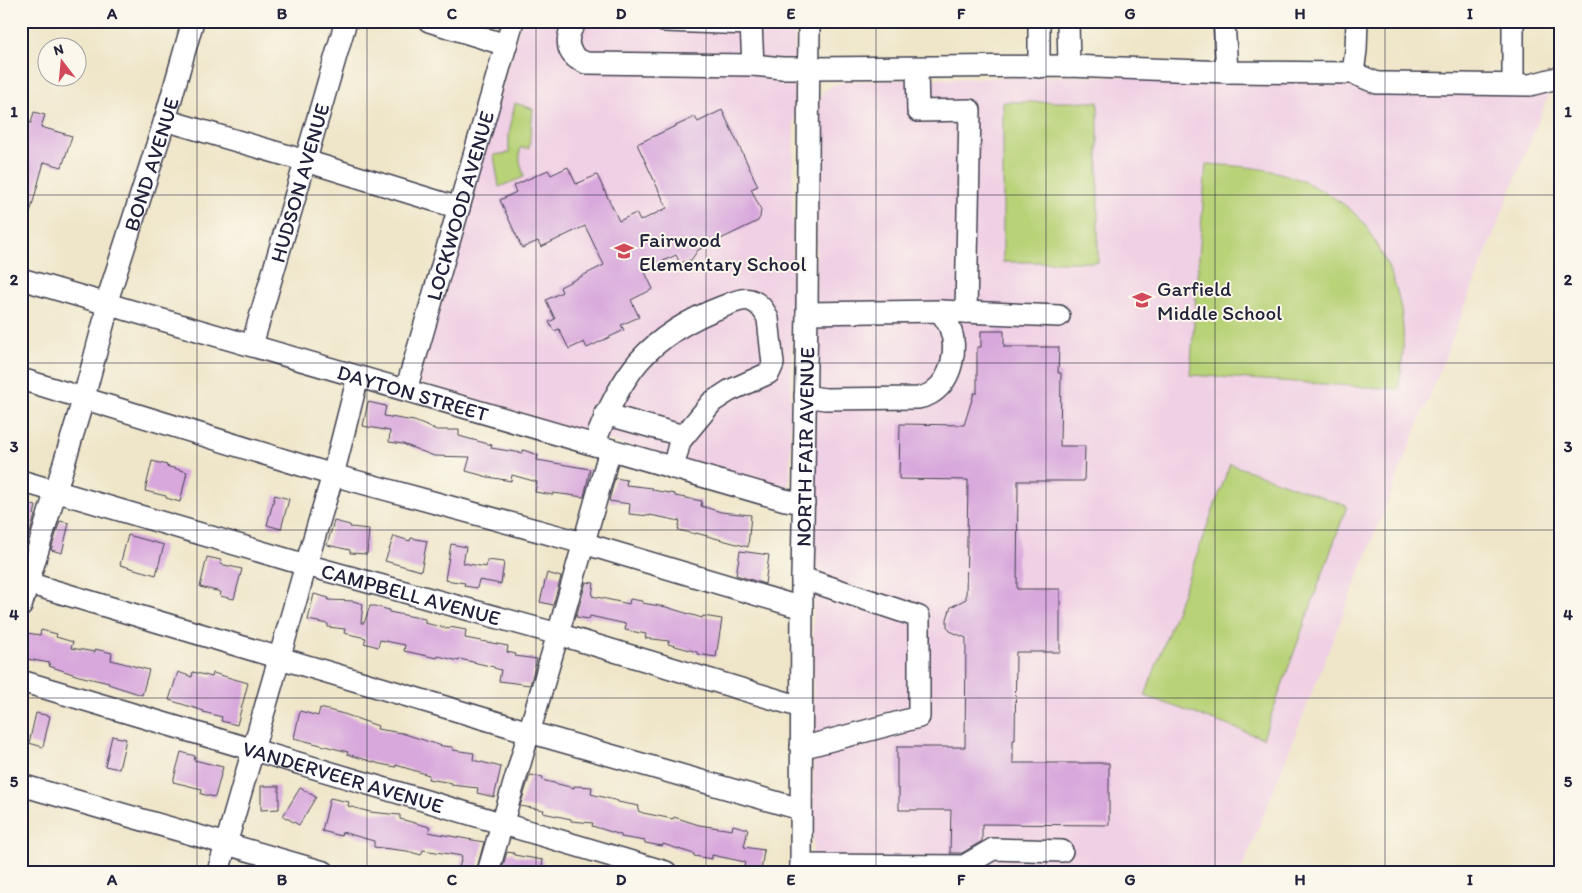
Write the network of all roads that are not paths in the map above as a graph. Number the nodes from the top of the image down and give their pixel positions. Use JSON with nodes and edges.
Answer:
{"nodes":[{"id":1,"x":193,"y":21,"type":"edge"},
{"id":2,"x":346,"y":21,"type":"edge"},
{"id":3,"x":428,"y":21,"type":"edge"},
{"id":4,"x":513,"y":21,"type":"edge"},
{"id":5,"x":577,"y":21,"type":"edge"},
{"id":6,"x":664,"y":21,"type":"edge"},
{"id":7,"x":809,"y":21,"type":"edge"},
{"id":8,"x":1039,"y":21,"type":"edge"},
{"id":9,"x":1068,"y":21,"type":"edge"},
{"id":10,"x":1224,"y":21,"type":"edge"},
{"id":11,"x":1357,"y":21,"type":"edge"},
{"id":12,"x":1513,"y":21,"type":"edge"},
{"id":13,"x":506,"y":45,"type":"junction"},
{"id":14,"x":753,"y":65,"type":"junction"},
{"id":15,"x":1069,"y":66,"type":"junction"},
{"id":16,"x":810,"y":68,"type":"junction"},
{"id":17,"x":917,"y":68,"type":"junction"},
{"id":18,"x":1039,"y":68,"type":"junction"},
{"id":19,"x":1227,"y":72,"type":"junction"},
{"id":20,"x":1353,"y":73,"type":"junction"},
{"id":21,"x":1561,"y":77,"type":"edge"},
{"id":22,"x":1513,"y":84,"type":"junction"},
{"id":23,"x":165,"y":120,"type":"junction"},
{"id":24,"x":306,"y":161,"type":"junction"},
{"id":25,"x":460,"y":208,"type":"junction"},
{"id":26,"x":21,"y":279,"type":"edge"},
{"id":27,"x":106,"y":304,"type":"junction"},
{"id":28,"x":940,"y":311,"type":"junction"},
{"id":29,"x":966,"y":312,"type":"junction"},
{"id":30,"x":807,"y":313,"type":"junction"},
{"id":31,"x":1059,"y":316,"type":"dead end"},
{"id":32,"x":252,"y":345,"type":"junction"},
{"id":33,"x":358,"y":377,"type":"junction"},
{"id":34,"x":21,"y":379,"type":"edge"},
{"id":35,"x":406,"y":390,"type":"junction"},
{"id":36,"x":805,"y":396,"type":"junction"},
{"id":37,"x":84,"y":397,"type":"junction"},
{"id":38,"x":605,"y":414,"type":"junction"},
{"id":39,"x":684,"y":436,"type":"junction"},
{"id":40,"x":602,"y":447,"type":"junction"},
{"id":41,"x":673,"y":468,"type":"junction"},
{"id":42,"x":334,"y":475,"type":"junction"},
{"id":43,"x":21,"y":481,"type":"edge"},
{"id":44,"x":56,"y":491,"type":"junction"},
{"id":45,"x":804,"y":503,"type":"junction"},
{"id":46,"x":583,"y":543,"type":"junction"},
{"id":47,"x":306,"y":565,"type":"junction"},
{"id":48,"x":802,"y":578,"type":"junction"},
{"id":49,"x":25,"y":582,"type":"edge"},
{"id":50,"x":21,"y":606,"type":"edge"},
{"id":51,"x":802,"y":608,"type":"junction"},
{"id":52,"x":558,"y":634,"type":"junction"},
{"id":53,"x":280,"y":658,"type":"junction"},
{"id":54,"x":21,"y":680,"type":"edge"},
{"id":55,"x":801,"y":707,"type":"junction"},
{"id":56,"x":529,"y":732,"type":"junction"},
{"id":57,"x":801,"y":748,"type":"junction"},
{"id":58,"x":253,"y":750,"type":"junction"},
{"id":59,"x":21,"y":785,"type":"edge"},
{"id":60,"x":800,"y":809,"type":"junction"},
{"id":61,"x":502,"y":823,"type":"junction"},
{"id":62,"x":226,"y":843,"type":"junction"},
{"id":63,"x":1062,"y":851,"type":"dead end"},
{"id":64,"x":801,"y":868,"type":"edge"},
{"id":65,"x":218,"y":872,"type":"edge"},
{"id":66,"x":324,"y":872,"type":"edge"},
{"id":67,"x":488,"y":872,"type":"edge"},
{"id":68,"x":666,"y":872,"type":"edge"}],
"edges":[{"from":1,"to":23,"type":"street","name":"BOND AVENUE"},
{"from":2,"to":24,"type":"street","name":"HUDSON AVENUE"},
{"from":3,"to":13,"type":"street"},
{"from":4,"to":13,"type":"street","name":"LOCKWOOD AVENUE"},
{"from":5,"to":14,"type":"street"},
{"from":6,"to":14,"type":"street"},
{"from":7,"to":16,"type":"street","name":"NORTH FAIR AVENUE"},
{"from":8,"to":18,"type":"street"},
{"from":9,"to":15,"type":"street"},
{"from":10,"to":19,"type":"street"},
{"from":11,"to":20,"type":"street"},
{"from":12,"to":22,"type":"street"},
{"from":13,"to":25,"type":"street","name":"LOCKWOOD AVENUE"},
{"from":14,"to":16,"type":"street"},
{"from":15,"to":18,"type":"street"},
{"from":15,"to":19,"type":"street"},
{"from":16,"to":17,"type":"street"},
{"from":16,"to":30,"type":"street","name":"NORTH FAIR AVENUE"},
{"from":17,"to":18,"type":"street"},
{"from":17,"to":29,"type":"street"},
{"from":19,"to":20,"type":"street"},
{"from":20,"to":22,"type":"street"},
{"from":21,"to":22,"type":"street"},
{"from":23,"to":24,"type":"street"},
{"from":23,"to":27,"type":"street","name":"BOND AVENUE"},
{"from":24,"to":25,"type":"street"},
{"from":24,"to":32,"type":"street","name":"HUDSON AVENUE"},
{"from":25,"to":35,"type":"street","name":"LOCKWOOD AVENUE"},
{"from":26,"to":27,"type":"street","name":"DAYTON STREET"},
{"from":27,"to":32,"type":"street","name":"DAYTON STREET"},
{"from":27,"to":37,"type":"street","name":"BOND AVENUE"},
{"from":28,"to":29,"type":"street"},
{"from":28,"to":30,"type":"street"},
{"from":28,"to":36,"type":"street"},
{"from":29,"to":31,"type":"street"},
{"from":30,"to":36,"type":"street","name":"NORTH FAIR AVENUE"},
{"from":32,"to":33,"type":"street","name":"DAYTON STREET"},
{"from":33,"to":35,"type":"street","name":"DAYTON STREET"},
{"from":33,"to":42,"type":"street"},
{"from":34,"to":37,"type":"street"},
{"from":35,"to":40,"type":"street","name":"DAYTON STREET"},
{"from":36,"to":45,"type":"street","name":"NORTH FAIR AVENUE"},
{"from":37,"to":42,"type":"street"},
{"from":37,"to":44,"type":"street","name":"BOND AVENUE"},
{"from":38,"to":39,"type":"street"},
{"from":38,"to":39,"type":"street"},
{"from":38,"to":40,"type":"street"},
{"from":39,"to":41,"type":"street"},
{"from":40,"to":41,"type":"street","name":"DAYTON STREET"},
{"from":40,"to":46,"type":"street"},
{"from":41,"to":45,"type":"street","name":"DAYTON STREET"},
{"from":42,"to":46,"type":"street"},
{"from":42,"to":47,"type":"street"},
{"from":43,"to":44,"type":"street","name":"CAMPBELL AVENUE"},
{"from":44,"to":47,"type":"street","name":"CAMPBELL AVENUE"},
{"from":44,"to":49,"type":"street","name":"BOND AVENUE"},
{"from":45,"to":48,"type":"street","name":"NORTH FAIR AVENUE"},
{"from":46,"to":51,"type":"street"},
{"from":46,"to":52,"type":"street"},
{"from":47,"to":52,"type":"street","name":"CAMPBELL AVENUE"},
{"from":47,"to":53,"type":"street"},
{"from":48,"to":51,"type":"street","name":"NORTH FAIR AVENUE"},
{"from":48,"to":57,"type":"street"},
{"from":49,"to":50,"type":"street","name":"BOND AVENUE"},
{"from":49,"to":53,"type":"street"},
{"from":51,"to":55,"type":"street","name":"NORTH FAIR AVENUE"},
{"from":52,"to":55,"type":"street","name":"CAMPBELL AVENUE"},
{"from":52,"to":56,"type":"street"},
{"from":53,"to":56,"type":"street"},
{"from":53,"to":58,"type":"street"},
{"from":54,"to":58,"type":"street","name":"VANDERVEER AVENUE"},
{"from":55,"to":57,"type":"street","name":"NORTH FAIR AVENUE"},
{"from":56,"to":60,"type":"street"},
{"from":56,"to":61,"type":"street"},
{"from":57,"to":60,"type":"street","name":"NORTH FAIR AVENUE"},
{"from":58,"to":61,"type":"street","name":"VANDERVEER AVENUE"},
{"from":58,"to":62,"type":"street"},
{"from":59,"to":62,"type":"street"},
{"from":60,"to":64,"type":"street","name":"NORTH FAIR AVENUE"},
{"from":61,"to":67,"type":"street"},
{"from":61,"to":68,"type":"street","name":"VANDERVEER AVENUE"},
{"from":62,"to":65,"type":"street"},
{"from":62,"to":66,"type":"street"},
{"from":63,"to":64,"type":"street"}]}
